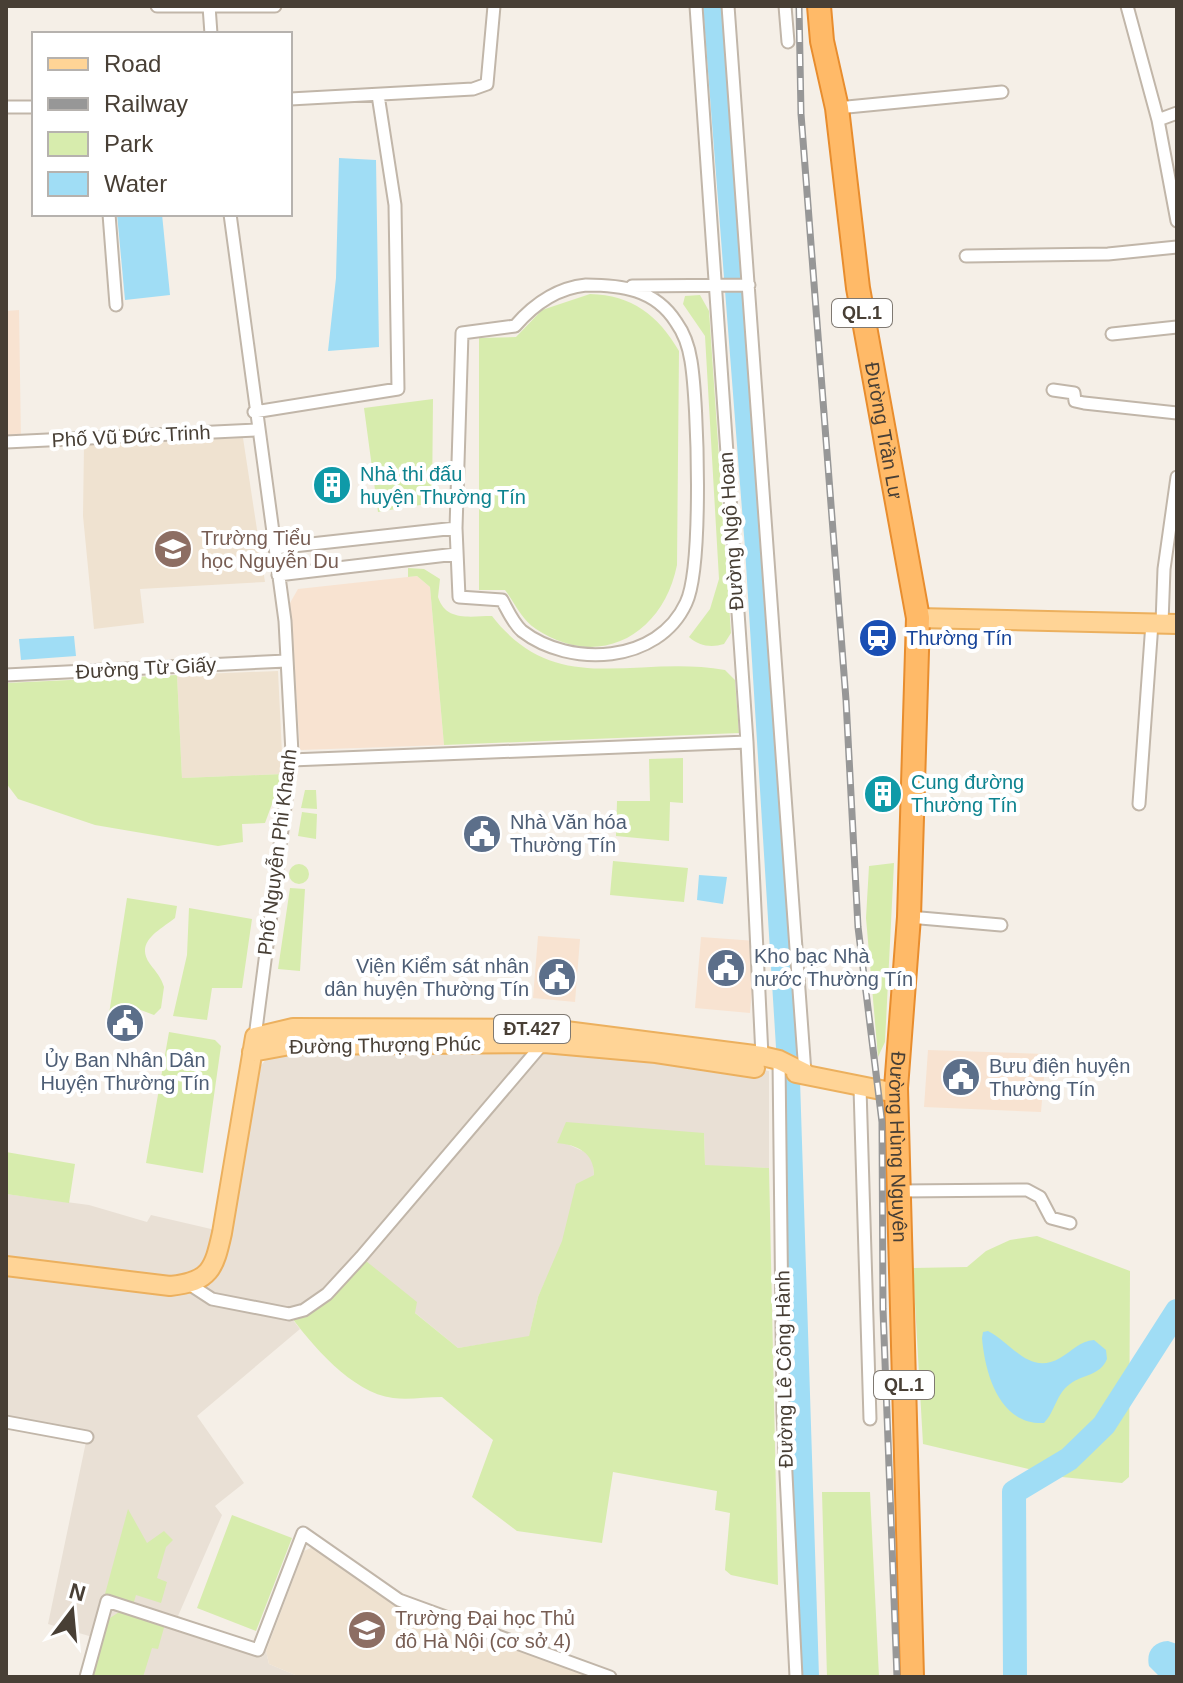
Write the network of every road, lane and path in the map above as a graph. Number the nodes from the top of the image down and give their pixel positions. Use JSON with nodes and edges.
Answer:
{"nodes":[{"id":1,"x":157,"y":6,"type":"edge"},
{"id":2,"x":209,"y":6,"type":"edge"},
{"id":3,"x":275,"y":6,"type":"edge"},
{"id":4,"x":494,"y":6,"type":"edge"},
{"id":5,"x":696,"y":6,"type":"edge"},
{"id":6,"x":728,"y":6,"type":"edge"},
{"id":7,"x":785,"y":6,"type":"edge"},
{"id":8,"x":819,"y":6,"type":"edge"},
{"id":9,"x":1127,"y":6,"type":"edge"},
{"id":10,"x":211,"y":32,"type":"edge"},
{"id":11,"x":788,"y":42,"type":"dead end"},
{"id":12,"x":1002,"y":92,"type":"dead end"},
{"id":13,"x":378,"y":95,"type":"junction"},
{"id":14,"x":292,"y":99,"type":"edge"},
{"id":15,"x":6,"y":107,"type":"edge"},
{"id":16,"x":32,"y":107,"type":"edge"},
{"id":17,"x":837,"y":108,"type":"junction"},
{"id":18,"x":1177,"y":113,"type":"edge"},
{"id":19,"x":1158,"y":120,"type":"junction"},
{"id":20,"x":109,"y":216,"type":"edge"},
{"id":21,"x":230,"y":216,"type":"edge"},
{"id":22,"x":1177,"y":221,"type":"edge"},
{"id":23,"x":1177,"y":247,"type":"edge"},
{"id":24,"x":966,"y":256,"type":"dead end"},
{"id":25,"x":749,"y":285,"type":"junction"},
{"id":26,"x":624,"y":286,"type":"junction"},
{"id":27,"x":715,"y":287,"type":"junction"},
{"id":28,"x":116,"y":305,"type":"dead end"},
{"id":29,"x":1177,"y":327,"type":"edge"},
{"id":30,"x":1112,"y":334,"type":"dead end"},
{"id":31,"x":1053,"y":390,"type":"dead end"},
{"id":32,"x":254,"y":412,"type":"junction"},
{"id":33,"x":1177,"y":413,"type":"edge"},
{"id":34,"x":257,"y":430,"type":"junction"},
{"id":35,"x":6,"y":442,"type":"edge"},
{"id":36,"x":1177,"y":479,"type":"edge"},
{"id":37,"x":456,"y":528,"type":"junction"},
{"id":38,"x":275,"y":548,"type":"junction"},
{"id":39,"x":456,"y":554,"type":"junction"},
{"id":40,"x":278,"y":575,"type":"junction"},
{"id":41,"x":918,"y":618,"type":"junction"},
{"id":42,"x":1164,"y":623,"type":"edge"},
{"id":43,"x":286,"y":661,"type":"junction"},
{"id":44,"x":6,"y":675,"type":"edge"},
{"id":45,"x":747,"y":742,"type":"junction"},
{"id":46,"x":291,"y":760,"type":"junction"},
{"id":47,"x":1139,"y":804,"type":"dead end"},
{"id":48,"x":909,"y":917,"type":"junction"},
{"id":49,"x":1001,"y":925,"type":"dead end"},
{"id":50,"x":547,"y":1036,"type":"junction"},
{"id":51,"x":253,"y":1044,"type":"junction"},
{"id":52,"x":773,"y":1062,"type":"junction"},
{"id":53,"x":805,"y":1073,"type":"junction"},
{"id":54,"x":860,"y":1088,"type":"junction"},
{"id":55,"x":896,"y":1093,"type":"junction"},
{"id":56,"x":899,"y":1191,"type":"junction"},
{"id":57,"x":1070,"y":1223,"type":"dead end"},
{"id":58,"x":6,"y":1266,"type":"edge"},
{"id":59,"x":189,"y":1284,"type":"junction"},
{"id":60,"x":870,"y":1419,"type":"dead end"},
{"id":61,"x":6,"y":1422,"type":"edge"},
{"id":62,"x":87,"y":1437,"type":"dead end"},
{"id":63,"x":86,"y":1677,"type":"edge"},
{"id":64,"x":610,"y":1677,"type":"edge"},
{"id":65,"x":796,"y":1677,"type":"edge"},
{"id":66,"x":912,"y":1677,"type":"edge"}],
"edges":[{"from":1,"to":2,"type":"street"},
{"from":2,"to":3,"type":"street"},
{"from":2,"to":10,"type":"street"},
{"from":4,"to":13,"type":"street"},
{"from":5,"to":27,"type":"street","name":"Đường Ngô Hoan"},
{"from":6,"to":25,"type":"street"},
{"from":7,"to":11,"type":"street"},
{"from":8,"to":17,"type":"highway","name":"Đường Trần Lư","number":"QL.1"},
{"from":9,"to":19,"type":"street"},
{"from":12,"to":17,"type":"street"},
{"from":13,"to":14,"type":"street"},
{"from":13,"to":32,"type":"street"},
{"from":15,"to":16,"type":"street"},
{"from":17,"to":41,"type":"highway","name":"Đường Trần Lư","number":"QL.1"},
{"from":18,"to":19,"type":"street"},
{"from":19,"to":22,"type":"street"},
{"from":20,"to":28,"type":"street"},
{"from":21,"to":32,"type":"street","name":"Phố Nguyễn Phi Khanh"},
{"from":23,"to":24,"type":"street"},
{"from":25,"to":27,"type":"street"},
{"from":25,"to":53,"type":"street"},
{"from":26,"to":27,"type":"street"},
{"from":26,"to":37,"type":"street"},
{"from":26,"to":39,"type":"street"},
{"from":27,"to":45,"type":"street","name":"Đường Ngô Hoan"},
{"from":29,"to":30,"type":"street"},
{"from":31,"to":33,"type":"street"},
{"from":32,"to":34,"type":"street","name":"Phố Nguyễn Phi Khanh"},
{"from":34,"to":35,"type":"street","name":"Phố Vũ Đức Trinh"},
{"from":34,"to":38,"type":"street","name":"Phố Nguyễn Phi Khanh"},
{"from":36,"to":42,"type":"street"},
{"from":37,"to":38,"type":"street"},
{"from":37,"to":39,"type":"street"},
{"from":38,"to":40,"type":"street","name":"Phố Nguyễn Phi Khanh"},
{"from":39,"to":40,"type":"street"},
{"from":40,"to":43,"type":"street","name":"Phố Nguyễn Phi Khanh"},
{"from":41,"to":42,"type":"main road"},
{"from":41,"to":48,"type":"highway","name":"Đường Hùng Nguyên","number":"QL.1"},
{"from":42,"to":47,"type":"street"},
{"from":43,"to":44,"type":"street","name":"Đường Từ Giấy"},
{"from":43,"to":46,"type":"street","name":"Phố Nguyễn Phi Khanh"},
{"from":45,"to":46,"type":"street"},
{"from":45,"to":52,"type":"street","name":"Đường Ngô Hoan"},
{"from":46,"to":51,"type":"street","name":"Phố Nguyễn Phi Khanh"},
{"from":48,"to":49,"type":"street"},
{"from":48,"to":55,"type":"highway","name":"Đường Hùng Nguyên","number":"QL.1"},
{"from":50,"to":51,"type":"main road","name":"Đường Thượng Phúc","number":"ĐT.427"},
{"from":50,"to":52,"type":"main road","name":"Đường Thượng Phúc","number":"ĐT.427"},
{"from":50,"to":59,"type":"street"},
{"from":51,"to":59,"type":"main road","name":"Phố Nguyễn Phi Khanh"},
{"from":52,"to":53,"type":"main road","name":"Đường Thượng Phúc","number":"ĐT.427"},
{"from":52,"to":65,"type":"street","name":"Đường Lê Công Hành"},
{"from":53,"to":54,"type":"main road","name":"Đường Thượng Phúc","number":"ĐT.427"},
{"from":54,"to":55,"type":"main road","name":"Đường Thượng Phúc","number":"ĐT.427"},
{"from":54,"to":60,"type":"street"},
{"from":55,"to":56,"type":"highway","name":"Đường Hùng Nguyên","number":"QL.1"},
{"from":56,"to":57,"type":"street"},
{"from":56,"to":66,"type":"highway","name":"Đường Hùng Nguyên","number":"QL.1"},
{"from":58,"to":59,"type":"main road"},
{"from":61,"to":62,"type":"street"},
{"from":63,"to":64,"type":"street"}]}
